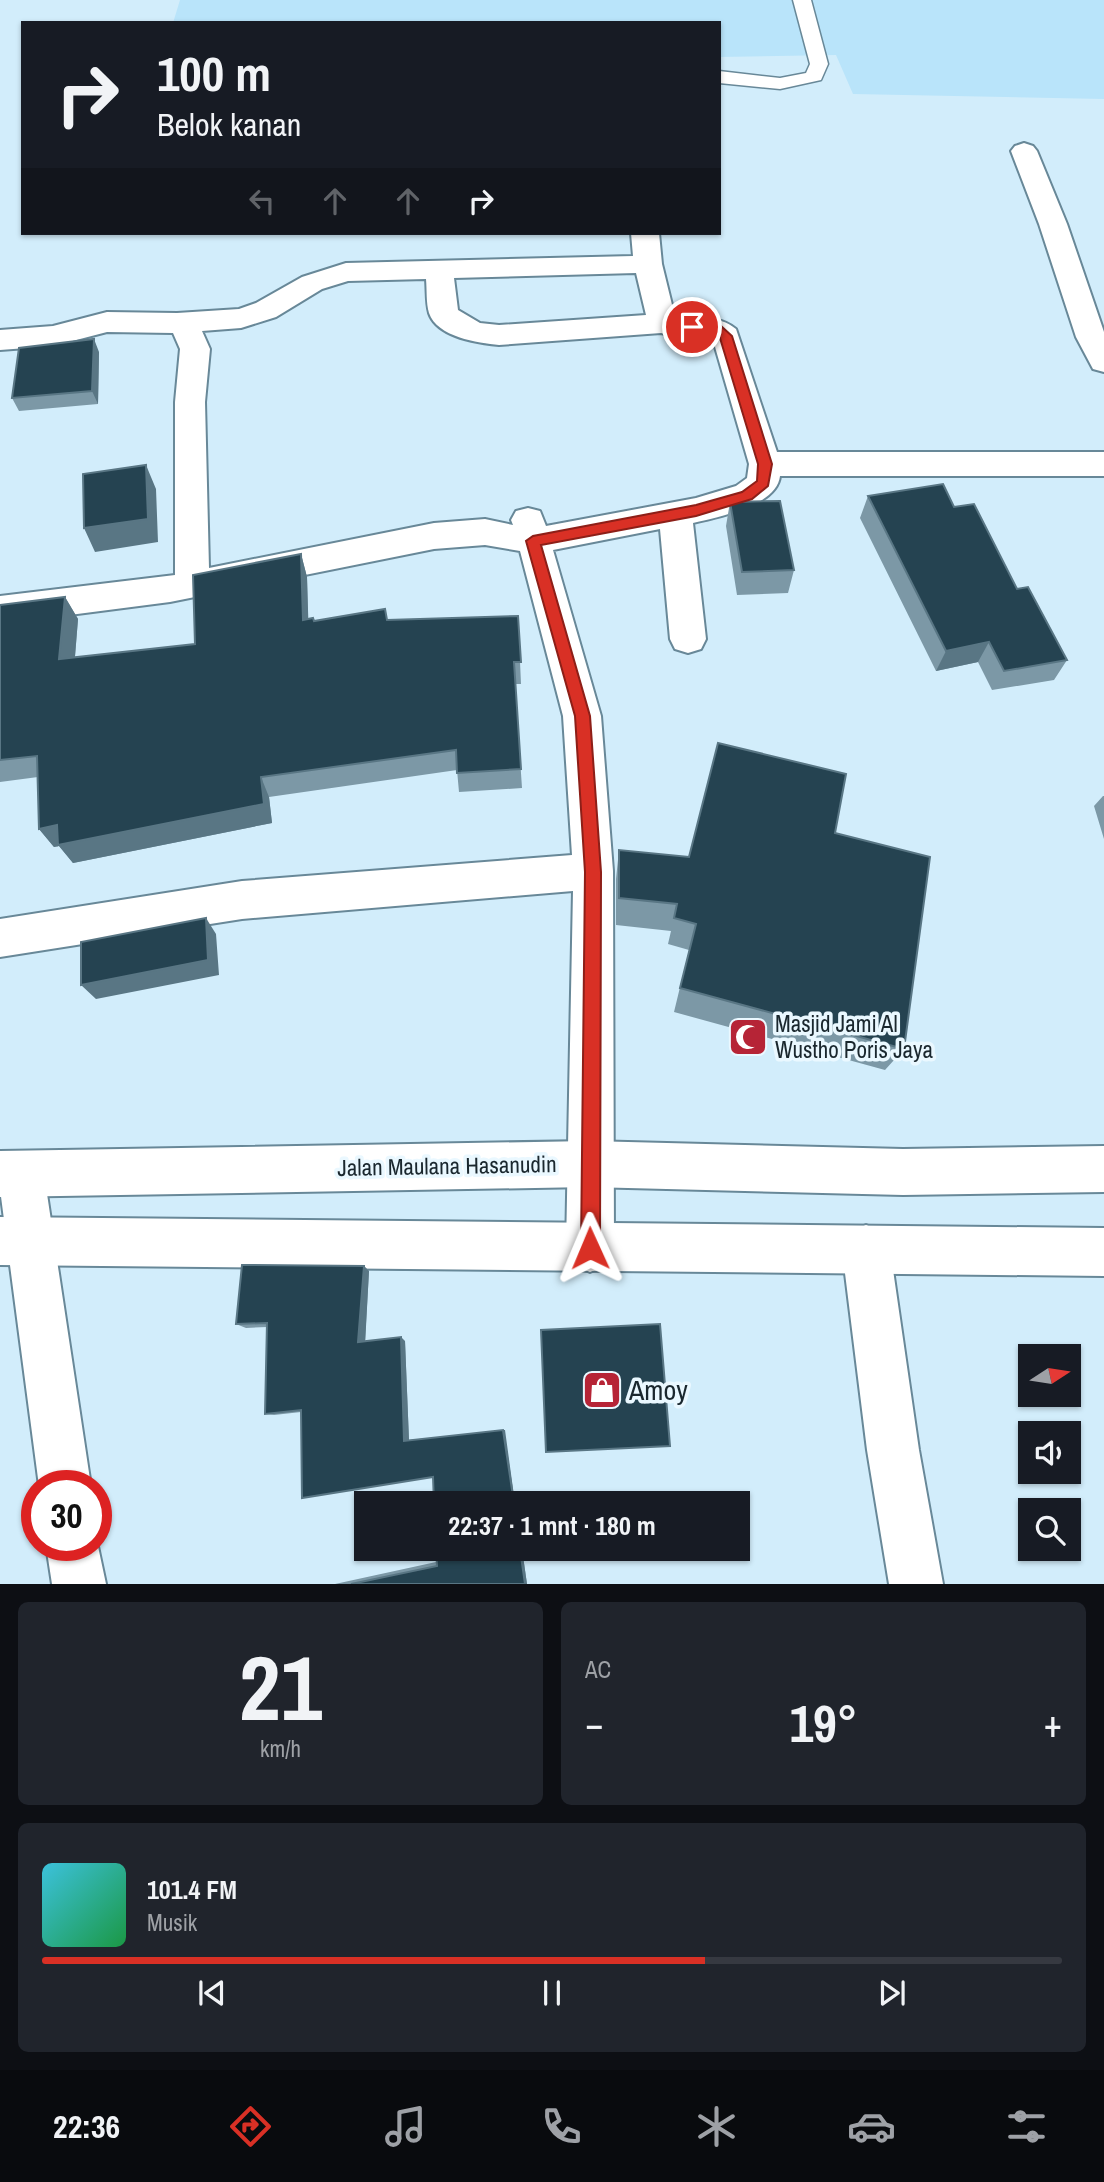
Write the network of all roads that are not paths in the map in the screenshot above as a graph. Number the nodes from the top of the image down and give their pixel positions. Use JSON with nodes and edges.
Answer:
{"nodes":[{"id":1,"x":802,"y":0,"type":"edge"},
{"id":2,"x":721,"y":77,"type":"edge"},
{"id":3,"x":1024,"y":151,"type":"dead end"},
{"id":4,"x":647,"y":248,"type":"edge"},
{"id":5,"x":439,"y":270,"type":"junction"},
{"id":6,"x":177,"y":323,"type":"junction"},
{"id":7,"x":664,"y":323,"type":"junction"},
{"id":8,"x":0,"y":340,"type":"edge"},
{"id":9,"x":1104,"y":362,"type":"edge"},
{"id":10,"x":765,"y":464,"type":"junction"},
{"id":11,"x":1104,"y":464,"type":"edge"},
{"id":12,"x":675,"y":514,"type":"junction"},
{"id":13,"x":531,"y":531,"type":"junction"},
{"id":14,"x":192,"y":584,"type":"junction"},
{"id":15,"x":0,"y":610,"type":"edge"},
{"id":16,"x":688,"y":639,"type":"dead end"},
{"id":17,"x":593,"y":872,"type":"junction"},
{"id":18,"x":0,"y":937,"type":"edge"},
{"id":19,"x":589,"y":1164,"type":"junction"},
{"id":20,"x":1104,"y":1169,"type":"edge"},
{"id":21,"x":11,"y":1174,"type":"edge"},
{"id":22,"x":17,"y":1242,"type":"edge"},
{"id":23,"x":590,"y":1248,"type":"junction"},
{"id":24,"x":866,"y":1249,"type":"junction"},
{"id":25,"x":1104,"y":1252,"type":"edge"},
{"id":26,"x":62,"y":1470,"type":"edge"},
{"id":27,"x":76,"y":1561,"type":"edge"},
{"id":28,"x":79,"y":1584,"type":"edge"},
{"id":29,"x":916,"y":1584,"type":"edge"}],
"edges":[{"from":1,"to":2,"type":"lane"},
{"from":3,"to":9,"type":"street"},
{"from":4,"to":5,"type":"street"},
{"from":4,"to":7,"type":"street"},
{"from":5,"to":6,"type":"street"},
{"from":5,"to":7,"type":"street"},
{"from":6,"to":8,"type":"street"},
{"from":6,"to":14,"type":"street"},
{"from":7,"to":10,"type":"street"},
{"from":10,"to":11,"type":"street"},
{"from":10,"to":12,"type":"street"},
{"from":12,"to":13,"type":"street"},
{"from":12,"to":16,"type":"street"},
{"from":13,"to":14,"type":"street"},
{"from":13,"to":17,"type":"street"},
{"from":14,"to":15,"type":"street"},
{"from":17,"to":18,"type":"street"},
{"from":17,"to":19,"type":"street"},
{"from":19,"to":20,"type":"street","name":"Jalan Maulana Hasanudin"},
{"from":19,"to":21,"type":"street","name":"Jalan Maulana Hasanudin"},
{"from":19,"to":23,"type":"street"},
{"from":21,"to":22,"type":"street"},
{"from":22,"to":23,"type":"street"},
{"from":22,"to":26,"type":"street"},
{"from":23,"to":24,"type":"street"},
{"from":24,"to":25,"type":"street"},
{"from":24,"to":29,"type":"street"},
{"from":27,"to":28,"type":"street"}]}
